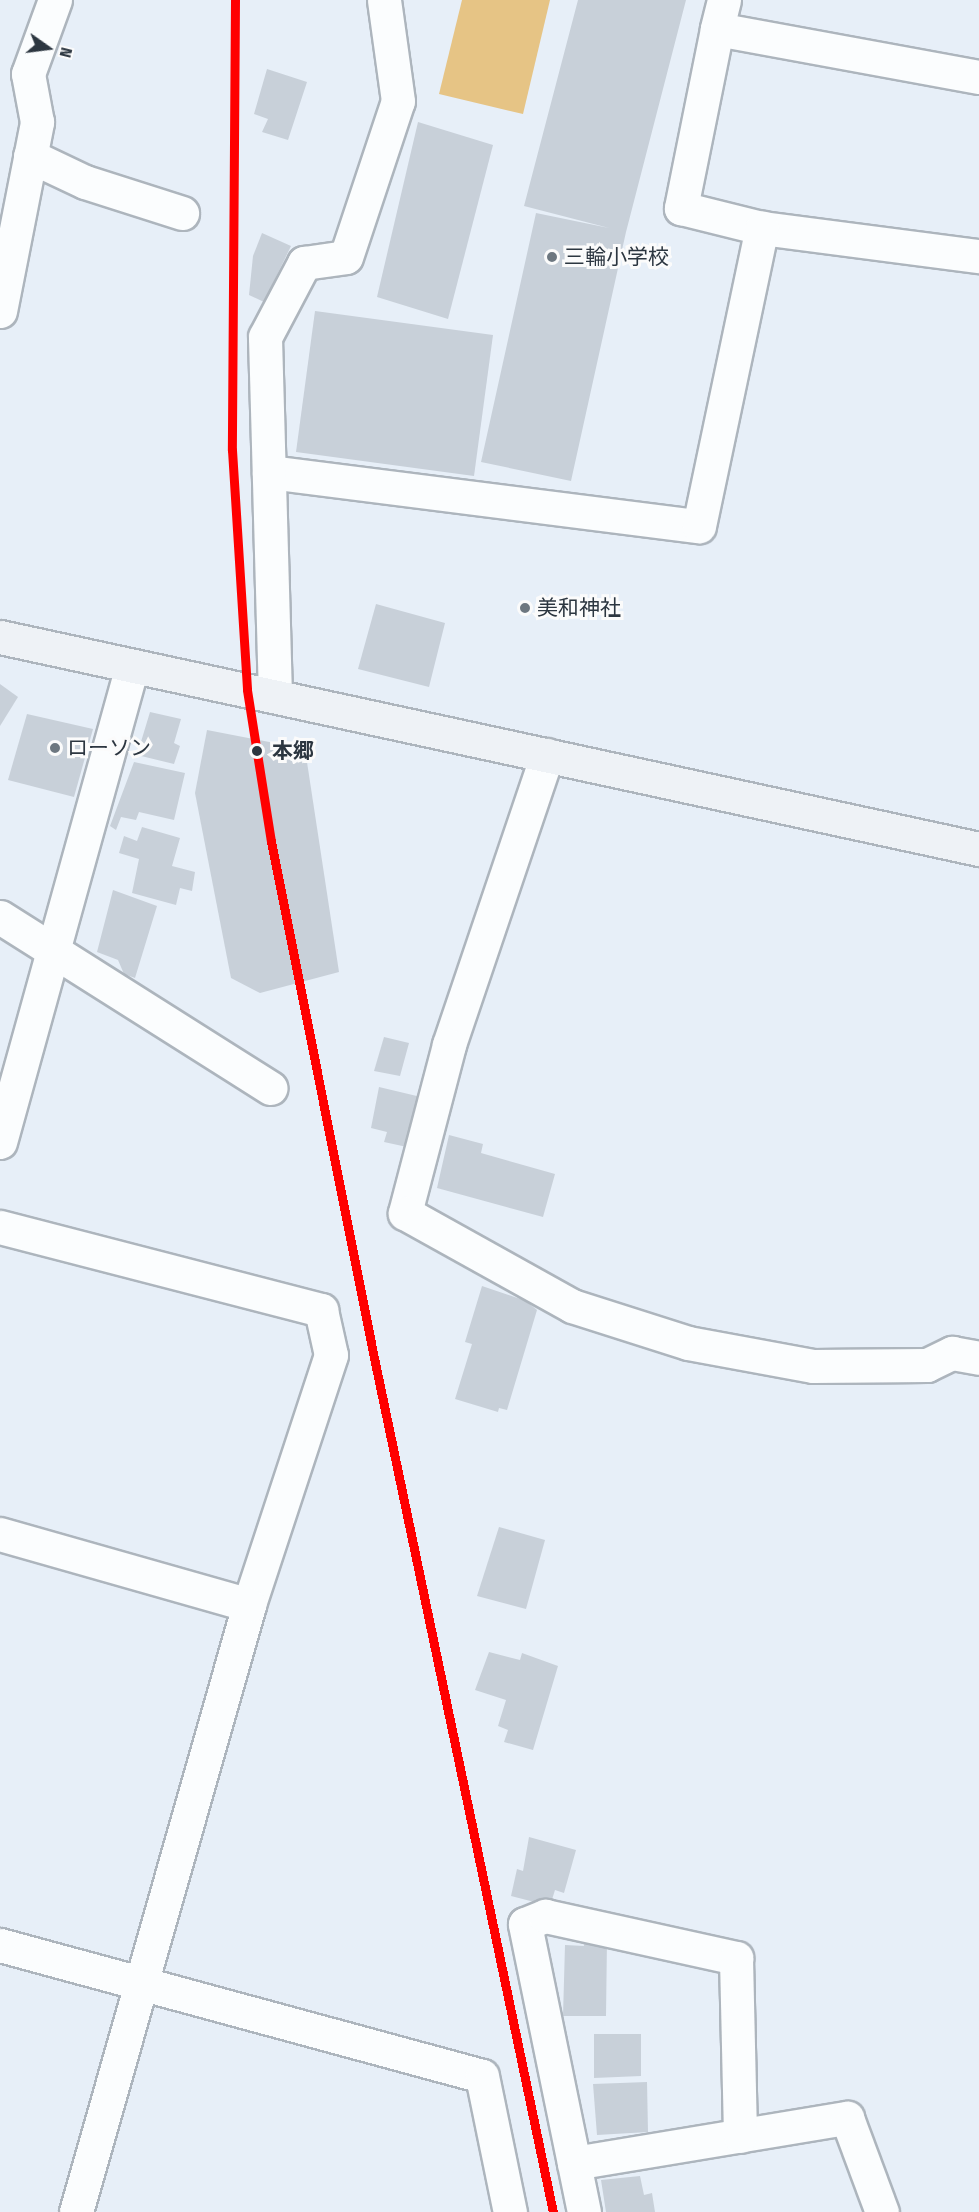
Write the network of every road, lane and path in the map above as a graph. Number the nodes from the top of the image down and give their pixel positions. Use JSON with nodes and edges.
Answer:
{"nodes":[{"id":1,"x":55,"y":0,"type":"edge"},
{"id":2,"x":384,"y":0,"type":"edge"},
{"id":3,"x":720,"y":14,"type":"edge"},
{"id":4,"x":979,"y":76,"type":"edge"},
{"id":5,"x":30,"y":156,"type":"junction"},
{"id":6,"x":182,"y":213,"type":"dead end"},
{"id":7,"x":762,"y":228,"type":"junction"},
{"id":8,"x":979,"y":256,"type":"edge"},
{"id":9,"x":0,"y":311,"type":"edge"},
{"id":10,"x":269,"y":472,"type":"junction"},
{"id":11,"x":0,"y":637,"type":"edge"},
{"id":12,"x":132,"y":666,"type":"junction"},
{"id":13,"x":275,"y":696,"type":"junction"},
{"id":14,"x":547,"y":755,"type":"junction"},
{"id":15,"x":979,"y":849,"type":"edge"},
{"id":16,"x":0,"y":917,"type":"edge"},
{"id":17,"x":56,"y":951,"type":"junction"},
{"id":18,"x":271,"y":1088,"type":"dead end"},
{"id":19,"x":0,"y":1142,"type":"edge"},
{"id":20,"x":0,"y":1227,"type":"edge"},
{"id":21,"x":979,"y":1358,"type":"edge"},
{"id":22,"x":0,"y":1534,"type":"edge"},
{"id":23,"x":249,"y":1605,"type":"junction"},
{"id":24,"x":0,"y":1945,"type":"edge"},
{"id":25,"x":141,"y":1984,"type":"junction"},
{"id":26,"x":740,"y":2136,"type":"junction"},
{"id":27,"x":574,"y":2163,"type":"junction"},
{"id":28,"x":76,"y":2212,"type":"edge"},
{"id":29,"x":510,"y":2212,"type":"edge"},
{"id":30,"x":584,"y":2212,"type":"edge"},
{"id":31,"x":882,"y":2212,"type":"edge"}],
"edges":[{"from":1,"to":5,"type":"street"},
{"from":2,"to":10,"type":"street"},
{"from":3,"to":4,"type":"street"},
{"from":3,"to":7,"type":"street"},
{"from":5,"to":6,"type":"street"},
{"from":5,"to":9,"type":"street"},
{"from":7,"to":8,"type":"street"},
{"from":7,"to":10,"type":"street"},
{"from":10,"to":13,"type":"street"},
{"from":11,"to":12,"type":"street"},
{"from":12,"to":13,"type":"street"},
{"from":12,"to":17,"type":"street"},
{"from":13,"to":14,"type":"street"},
{"from":14,"to":15,"type":"street"},
{"from":14,"to":21,"type":"street"},
{"from":16,"to":17,"type":"street"},
{"from":17,"to":18,"type":"street"},
{"from":17,"to":19,"type":"street"},
{"from":20,"to":23,"type":"street"},
{"from":22,"to":23,"type":"street"},
{"from":23,"to":25,"type":"street"},
{"from":24,"to":25,"type":"street"},
{"from":25,"to":28,"type":"street"},
{"from":25,"to":29,"type":"street"},
{"from":26,"to":27,"type":"street"},
{"from":26,"to":27,"type":"street"},
{"from":26,"to":31,"type":"street"},
{"from":27,"to":30,"type":"street"}]}
